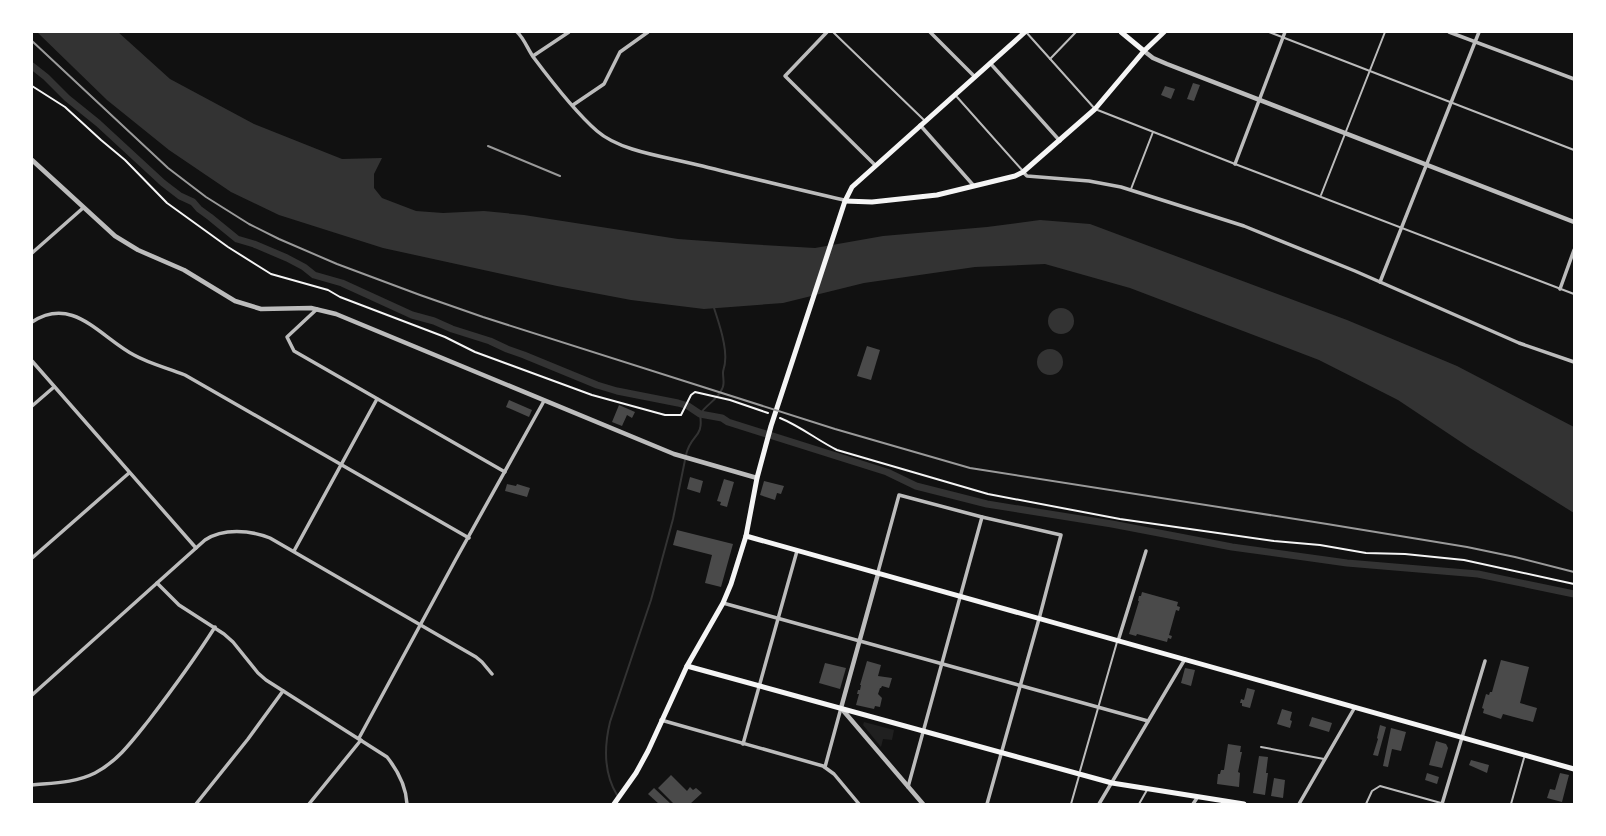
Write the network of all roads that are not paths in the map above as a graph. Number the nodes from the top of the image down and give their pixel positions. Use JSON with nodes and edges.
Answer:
{"nodes":[{"id":1,"x":519,"y":32,"type":"edge"},
{"id":2,"x":569,"y":32,"type":"edge"},
{"id":3,"x":648,"y":32,"type":"edge"},
{"id":4,"x":828,"y":32,"type":"edge"},
{"id":5,"x":833,"y":32,"type":"edge"},
{"id":6,"x":930,"y":32,"type":"edge"},
{"id":7,"x":1025,"y":32,"type":"edge"},
{"id":8,"x":1076,"y":32,"type":"edge"},
{"id":9,"x":1121,"y":32,"type":"edge"},
{"id":10,"x":1164,"y":32,"type":"edge"},
{"id":11,"x":1269,"y":32,"type":"edge"},
{"id":12,"x":1385,"y":32,"type":"edge"},
{"id":13,"x":1450,"y":32,"type":"edge"},
{"id":14,"x":1479,"y":32,"type":"edge"},
{"id":15,"x":1284,"y":34,"type":"edge"},
{"id":16,"x":1475,"y":41,"type":"junction"},
{"id":17,"x":1144,"y":51,"type":"junction"},
{"id":18,"x":533,"y":56,"type":"junction"},
{"id":19,"x":1050,"y":59,"type":"junction"},
{"id":20,"x":990,"y":63,"type":"junction"},
{"id":21,"x":1370,"y":70,"type":"junction"},
{"id":22,"x":974,"y":76,"type":"junction"},
{"id":23,"x":1574,"y":79,"type":"edge"},
{"id":24,"x":955,"y":94,"type":"junction"},
{"id":25,"x":1260,"y":100,"type":"junction"},
{"id":26,"x":1451,"y":101,"type":"junction"},
{"id":27,"x":573,"y":106,"type":"junction"},
{"id":28,"x":1096,"y":109,"type":"junction"},
{"id":29,"x":922,"y":123,"type":"junction"},
{"id":30,"x":1153,"y":131,"type":"junction"},
{"id":31,"x":1345,"y":135,"type":"junction"},
{"id":32,"x":1060,"y":141,"type":"junction"},
{"id":33,"x":1574,"y":150,"type":"edge"},
{"id":34,"x":32,"y":160,"type":"edge"},
{"id":35,"x":1235,"y":164,"type":"junction"},
{"id":36,"x":875,"y":165,"type":"junction"},
{"id":37,"x":1426,"y":166,"type":"junction"},
{"id":38,"x":1023,"y":172,"type":"junction"},
{"id":39,"x":974,"y":186,"type":"junction"},
{"id":40,"x":1130,"y":190,"type":"junction"},
{"id":41,"x":1321,"y":196,"type":"junction"},
{"id":42,"x":845,"y":201,"type":"junction"},
{"id":43,"x":83,"y":208,"type":"junction"},
{"id":44,"x":1574,"y":222,"type":"edge"},
{"id":45,"x":1402,"y":228,"type":"junction"},
{"id":46,"x":1574,"y":250,"type":"edge"},
{"id":47,"x":32,"y":253,"type":"edge"},
{"id":48,"x":1380,"y":282,"type":"junction"},
{"id":49,"x":1560,"y":289,"type":"junction"},
{"id":50,"x":1574,"y":294,"type":"edge"},
{"id":51,"x":317,"y":309,"type":"junction"},
{"id":52,"x":32,"y":322,"type":"edge"},
{"id":53,"x":32,"y":361,"type":"edge"},
{"id":54,"x":1574,"y":362,"type":"edge"},
{"id":55,"x":54,"y":387,"type":"junction"},
{"id":56,"x":377,"y":399,"type":"junction"},
{"id":57,"x":544,"y":401,"type":"junction"},
{"id":58,"x":32,"y":406,"type":"edge"},
{"id":59,"x":341,"y":465,"type":"junction"},
{"id":60,"x":505,"y":472,"type":"junction"},
{"id":61,"x":129,"y":473,"type":"junction"},
{"id":62,"x":757,"y":478,"type":"junction"},
{"id":63,"x":982,"y":517,"type":"junction"},
{"id":64,"x":746,"y":536,"type":"junction"},
{"id":65,"x":469,"y":538,"type":"junction"},
{"id":66,"x":196,"y":548,"type":"junction"},
{"id":67,"x":797,"y":551,"type":"junction"},
{"id":68,"x":1146,"y":551,"type":"dead end"},
{"id":69,"x":294,"y":552,"type":"junction"},
{"id":70,"x":32,"y":558,"type":"edge"},
{"id":71,"x":878,"y":574,"type":"junction"},
{"id":72,"x":157,"y":583,"type":"junction"},
{"id":73,"x":960,"y":597,"type":"junction"},
{"id":74,"x":723,"y":603,"type":"junction"},
{"id":75,"x":778,"y":619,"type":"junction"},
{"id":76,"x":1039,"y":619,"type":"junction"},
{"id":77,"x":421,"y":624,"type":"junction"},
{"id":78,"x":215,"y":627,"type":"junction"},
{"id":79,"x":1118,"y":641,"type":"junction"},
{"id":80,"x":859,"y":642,"type":"junction"},
{"id":81,"x":1185,"y":659,"type":"junction"},
{"id":82,"x":1485,"y":661,"type":"dead end"},
{"id":83,"x":942,"y":665,"type":"junction"},
{"id":84,"x":687,"y":666,"type":"junction"},
{"id":85,"x":492,"y":674,"type":"dead end"},
{"id":86,"x":760,"y":686,"type":"junction"},
{"id":87,"x":1020,"y":687,"type":"junction"},
{"id":88,"x":283,"y":691,"type":"junction"},
{"id":89,"x":32,"y":695,"type":"edge"},
{"id":90,"x":1098,"y":707,"type":"junction"},
{"id":91,"x":1355,"y":707,"type":"junction"},
{"id":92,"x":841,"y":708,"type":"junction"},
{"id":93,"x":662,"y":720,"type":"junction"},
{"id":94,"x":1148,"y":721,"type":"junction"},
{"id":95,"x":923,"y":732,"type":"junction"},
{"id":96,"x":1461,"y":737,"type":"junction"},
{"id":97,"x":360,"y":739,"type":"junction"},
{"id":98,"x":743,"y":744,"type":"junction"},
{"id":99,"x":1261,"y":747,"type":"dead end"},
{"id":100,"x":1001,"y":753,"type":"junction"},
{"id":101,"x":1525,"y":755,"type":"junction"},
{"id":102,"x":1324,"y":760,"type":"junction"},
{"id":103,"x":825,"y":767,"type":"junction"},
{"id":104,"x":1574,"y":769,"type":"edge"},
{"id":105,"x":1079,"y":775,"type":"junction"},
{"id":106,"x":1111,"y":783,"type":"junction"},
{"id":107,"x":32,"y":785,"type":"edge"},
{"id":108,"x":908,"y":787,"type":"junction"},
{"id":109,"x":1147,"y":789,"type":"junction"},
{"id":110,"x":1197,"y":797,"type":"junction"},
{"id":111,"x":920,"y":803,"type":"edge"},
{"id":112,"x":196,"y":804,"type":"edge"},
{"id":113,"x":309,"y":804,"type":"edge"},
{"id":114,"x":407,"y":804,"type":"edge"},
{"id":115,"x":614,"y":804,"type":"edge"},
{"id":116,"x":859,"y":804,"type":"edge"},
{"id":117,"x":987,"y":804,"type":"edge"},
{"id":118,"x":1071,"y":804,"type":"edge"},
{"id":119,"x":1099,"y":804,"type":"edge"},
{"id":120,"x":1139,"y":804,"type":"edge"},
{"id":121,"x":1193,"y":804,"type":"edge"},
{"id":122,"x":1244,"y":804,"type":"edge"},
{"id":123,"x":1299,"y":804,"type":"edge"},
{"id":124,"x":1366,"y":804,"type":"edge"},
{"id":125,"x":1442,"y":804,"type":"edge"},
{"id":126,"x":1511,"y":804,"type":"edge"}],
"edges":[{"from":1,"to":18,"type":"street"},
{"from":2,"to":18,"type":"street"},
{"from":3,"to":27,"type":"street"},
{"from":4,"to":36,"type":"street"},
{"from":5,"to":29,"type":"lane"},
{"from":6,"to":22,"type":"street"},
{"from":7,"to":19,"type":"lane"},
{"from":7,"to":20,"type":"main road"},
{"from":8,"to":19,"type":"lane"},
{"from":9,"to":17,"type":"main road"},
{"from":10,"to":17,"type":"main road"},
{"from":11,"to":15,"type":"lane"},
{"from":12,"to":21,"type":"lane"},
{"from":13,"to":16,"type":"street"},
{"from":14,"to":16,"type":"street"},
{"from":15,"to":21,"type":"lane"},
{"from":15,"to":25,"type":"street"},
{"from":16,"to":23,"type":"street"},
{"from":16,"to":26,"type":"street"},
{"from":17,"to":25,"type":"street"},
{"from":17,"to":28,"type":"main road"},
{"from":18,"to":27,"type":"street"},
{"from":19,"to":28,"type":"lane"},
{"from":20,"to":22,"type":"main road"},
{"from":20,"to":32,"type":"street"},
{"from":21,"to":26,"type":"lane"},
{"from":21,"to":31,"type":"lane"},
{"from":22,"to":24,"type":"main road"},
{"from":24,"to":29,"type":"main road"},
{"from":24,"to":38,"type":"lane"},
{"from":25,"to":31,"type":"street"},
{"from":25,"to":35,"type":"street"},
{"from":26,"to":33,"type":"lane"},
{"from":26,"to":37,"type":"street"},
{"from":27,"to":42,"type":"street"},
{"from":28,"to":30,"type":"lane"},
{"from":28,"to":32,"type":"main road"},
{"from":29,"to":36,"type":"main road"},
{"from":29,"to":39,"type":"street"},
{"from":30,"to":35,"type":"lane"},
{"from":30,"to":40,"type":"lane"},
{"from":31,"to":37,"type":"street"},
{"from":31,"to":41,"type":"lane"},
{"from":32,"to":38,"type":"main road"},
{"from":34,"to":43,"type":"street"},
{"from":35,"to":41,"type":"lane"},
{"from":36,"to":42,"type":"main road"},
{"from":37,"to":44,"type":"street"},
{"from":37,"to":45,"type":"street"},
{"from":38,"to":39,"type":"main road"},
{"from":38,"to":40,"type":"street"},
{"from":39,"to":42,"type":"main road"},
{"from":40,"to":48,"type":"street"},
{"from":41,"to":45,"type":"lane"},
{"from":42,"to":62,"type":"main road"},
{"from":43,"to":47,"type":"street"},
{"from":43,"to":51,"type":"street"},
{"from":45,"to":48,"type":"street"},
{"from":45,"to":49,"type":"lane"},
{"from":46,"to":49,"type":"street"},
{"from":48,"to":54,"type":"street"},
{"from":49,"to":50,"type":"lane"},
{"from":51,"to":56,"type":"street"},
{"from":51,"to":57,"type":"street"},
{"from":52,"to":59,"type":"street"},
{"from":53,"to":55,"type":"street"},
{"from":55,"to":58,"type":"street"},
{"from":55,"to":61,"type":"street"},
{"from":56,"to":59,"type":"street"},
{"from":56,"to":60,"type":"street"},
{"from":57,"to":60,"type":"street"},
{"from":57,"to":62,"type":"street"},
{"from":59,"to":65,"type":"street"},
{"from":59,"to":69,"type":"street"},
{"from":60,"to":65,"type":"street"},
{"from":61,"to":66,"type":"street"},
{"from":61,"to":70,"type":"street"},
{"from":62,"to":64,"type":"main road"},
{"from":63,"to":71,"type":"street"},
{"from":63,"to":73,"type":"street"},
{"from":63,"to":76,"type":"street"},
{"from":64,"to":67,"type":"main road"},
{"from":64,"to":74,"type":"main road"},
{"from":65,"to":77,"type":"street"},
{"from":66,"to":69,"type":"street"},
{"from":66,"to":72,"type":"street"},
{"from":67,"to":71,"type":"main road"},
{"from":67,"to":75,"type":"street"},
{"from":68,"to":79,"type":"street"},
{"from":69,"to":77,"type":"street"},
{"from":71,"to":73,"type":"main road"},
{"from":71,"to":80,"type":"street"},
{"from":72,"to":78,"type":"street"},
{"from":72,"to":89,"type":"street"},
{"from":73,"to":76,"type":"main road"},
{"from":73,"to":83,"type":"street"},
{"from":74,"to":75,"type":"street"},
{"from":74,"to":84,"type":"main road"},
{"from":75,"to":80,"type":"street"},
{"from":75,"to":86,"type":"street"},
{"from":76,"to":79,"type":"main road"},
{"from":76,"to":87,"type":"street"},
{"from":77,"to":85,"type":"street"},
{"from":77,"to":97,"type":"street"},
{"from":78,"to":88,"type":"street"},
{"from":78,"to":107,"type":"street"},
{"from":79,"to":81,"type":"main road"},
{"from":79,"to":90,"type":"lane"},
{"from":80,"to":83,"type":"street"},
{"from":80,"to":92,"type":"street"},
{"from":81,"to":91,"type":"main road"},
{"from":81,"to":94,"type":"street"},
{"from":82,"to":96,"type":"street"},
{"from":83,"to":87,"type":"street"},
{"from":83,"to":95,"type":"street"},
{"from":84,"to":86,"type":"main road"},
{"from":84,"to":93,"type":"main road"},
{"from":86,"to":92,"type":"main road"},
{"from":86,"to":98,"type":"street"},
{"from":87,"to":90,"type":"street"},
{"from":87,"to":100,"type":"street"},
{"from":88,"to":97,"type":"street"},
{"from":88,"to":112,"type":"street"},
{"from":90,"to":94,"type":"street"},
{"from":90,"to":105,"type":"lane"},
{"from":91,"to":96,"type":"main road"},
{"from":91,"to":102,"type":"street"},
{"from":92,"to":95,"type":"main road"},
{"from":92,"to":103,"type":"street"},
{"from":92,"to":108,"type":"street"},
{"from":93,"to":98,"type":"street"},
{"from":93,"to":115,"type":"main road"},
{"from":94,"to":106,"type":"street"},
{"from":95,"to":100,"type":"main road"},
{"from":95,"to":108,"type":"street"},
{"from":96,"to":101,"type":"main road"},
{"from":96,"to":125,"type":"street"},
{"from":97,"to":113,"type":"street"},
{"from":97,"to":114,"type":"street"},
{"from":98,"to":103,"type":"street"},
{"from":99,"to":102,"type":"lane"},
{"from":100,"to":105,"type":"main road"},
{"from":100,"to":117,"type":"street"},
{"from":101,"to":104,"type":"main road"},
{"from":101,"to":126,"type":"lane"},
{"from":102,"to":123,"type":"street"},
{"from":103,"to":116,"type":"street"},
{"from":105,"to":106,"type":"main road"},
{"from":105,"to":118,"type":"lane"},
{"from":106,"to":109,"type":"main road"},
{"from":106,"to":119,"type":"street"},
{"from":108,"to":111,"type":"street"},
{"from":109,"to":110,"type":"main road"},
{"from":109,"to":120,"type":"lane"},
{"from":110,"to":121,"type":"street"},
{"from":110,"to":122,"type":"main road"},
{"from":124,"to":125,"type":"lane"}]}
